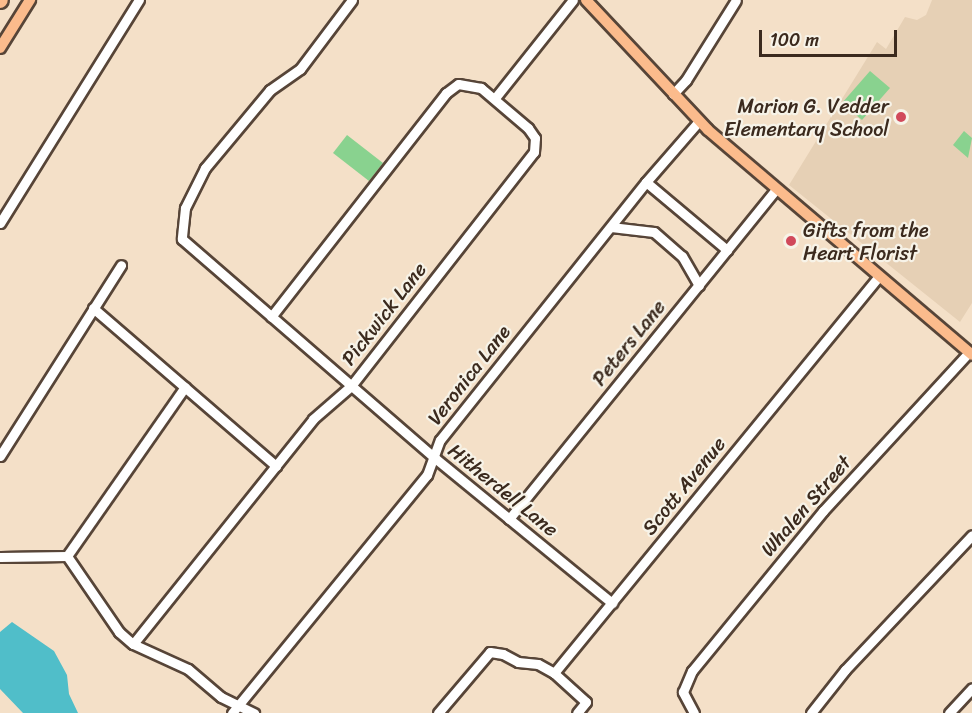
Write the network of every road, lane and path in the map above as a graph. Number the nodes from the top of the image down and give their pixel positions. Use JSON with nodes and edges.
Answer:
{"nodes":[{"id":1,"x":30,"y":0,"type":"edge"},
{"id":2,"x":139,"y":0,"type":"edge"},
{"id":3,"x":352,"y":0,"type":"edge"},
{"id":4,"x":573,"y":0,"type":"edge"},
{"id":5,"x":586,"y":0,"type":"edge"},
{"id":6,"x":736,"y":0,"type":"edge"},
{"id":7,"x":0,"y":48,"type":"edge"},
{"id":8,"x":673,"y":94,"type":"junction"},
{"id":9,"x":495,"y":98,"type":"junction"},
{"id":10,"x":699,"y":122,"type":"junction"},
{"id":11,"x":646,"y":182,"type":"junction"},
{"id":12,"x":776,"y":189,"type":"junction"},
{"id":13,"x":1,"y":221,"type":"edge"},
{"id":14,"x":610,"y":227,"type":"junction"},
{"id":15,"x":727,"y":250,"type":"junction"},
{"id":16,"x":122,"y":265,"type":"dead end"},
{"id":17,"x":879,"y":276,"type":"junction"},
{"id":18,"x":699,"y":285,"type":"junction"},
{"id":19,"x":93,"y":308,"type":"junction"},
{"id":20,"x":271,"y":318,"type":"junction"},
{"id":21,"x":971,"y":354,"type":"edge"},
{"id":22,"x":351,"y":386,"type":"junction"},
{"id":23,"x":185,"y":387,"type":"junction"},
{"id":24,"x":0,"y":456,"type":"edge"},
{"id":25,"x":435,"y":458,"type":"junction"},
{"id":26,"x":276,"y":466,"type":"junction"},
{"id":27,"x":509,"y":519,"type":"junction"},
{"id":28,"x":972,"y":535,"type":"edge"},
{"id":29,"x":67,"y":556,"type":"junction"},
{"id":30,"x":0,"y":557,"type":"edge"},
{"id":31,"x":612,"y":603,"type":"junction"},
{"id":32,"x":133,"y":644,"type":"junction"},
{"id":33,"x":554,"y":673,"type":"junction"},
{"id":34,"x":972,"y":688,"type":"edge"},
{"id":35,"x":238,"y":705,"type":"junction"},
{"id":36,"x":232,"y":713,"type":"edge"},
{"id":37,"x":254,"y":713,"type":"edge"},
{"id":38,"x":438,"y":713,"type":"edge"},
{"id":39,"x":577,"y":713,"type":"edge"},
{"id":40,"x":694,"y":713,"type":"edge"},
{"id":41,"x":811,"y":713,"type":"edge"},
{"id":42,"x":948,"y":713,"type":"edge"}],
"edges":[{"from":1,"to":7,"type":"main road"},
{"from":2,"to":13,"type":"street"},
{"from":3,"to":20,"type":"street","name":"Hitherdell Lane"},
{"from":4,"to":9,"type":"street"},
{"from":5,"to":8,"type":"main road"},
{"from":6,"to":8,"type":"street"},
{"from":8,"to":10,"type":"main road"},
{"from":9,"to":20,"type":"street"},
{"from":9,"to":22,"type":"street","name":"Pickwick Lane"},
{"from":10,"to":11,"type":"street","name":"Veronica Lane"},
{"from":10,"to":12,"type":"main road"},
{"from":11,"to":14,"type":"street","name":"Veronica Lane"},
{"from":11,"to":15,"type":"street"},
{"from":12,"to":15,"type":"street","name":"Peters Lane"},
{"from":12,"to":17,"type":"main road"},
{"from":14,"to":18,"type":"street"},
{"from":14,"to":25,"type":"street","name":"Veronica Lane"},
{"from":15,"to":18,"type":"street","name":"Peters Lane"},
{"from":16,"to":19,"type":"street"},
{"from":17,"to":21,"type":"main road"},
{"from":17,"to":31,"type":"street","name":"Scott Avenue"},
{"from":18,"to":27,"type":"street","name":"Peters Lane"},
{"from":19,"to":23,"type":"street"},
{"from":19,"to":24,"type":"street"},
{"from":20,"to":22,"type":"street","name":"Hitherdell Lane"},
{"from":21,"to":40,"type":"street","name":"Whalen Street"},
{"from":22,"to":25,"type":"street","name":"Hitherdell Lane"},
{"from":22,"to":26,"type":"street","name":"Pickwick Lane"},
{"from":23,"to":26,"type":"street"},
{"from":23,"to":29,"type":"street"},
{"from":25,"to":27,"type":"street","name":"Hitherdell Lane"},
{"from":25,"to":35,"type":"street","name":"Veronica Lane"},
{"from":26,"to":32,"type":"street","name":"Pickwick Lane"},
{"from":27,"to":31,"type":"street","name":"Hitherdell Lane"},
{"from":28,"to":41,"type":"street"},
{"from":29,"to":30,"type":"street"},
{"from":29,"to":32,"type":"street"},
{"from":31,"to":33,"type":"street","name":"Scott Avenue"},
{"from":32,"to":35,"type":"street"},
{"from":33,"to":38,"type":"street"},
{"from":33,"to":39,"type":"street"},
{"from":34,"to":42,"type":"street"},
{"from":35,"to":36,"type":"street","name":"Veronica Lane"},
{"from":35,"to":37,"type":"street"}]}
